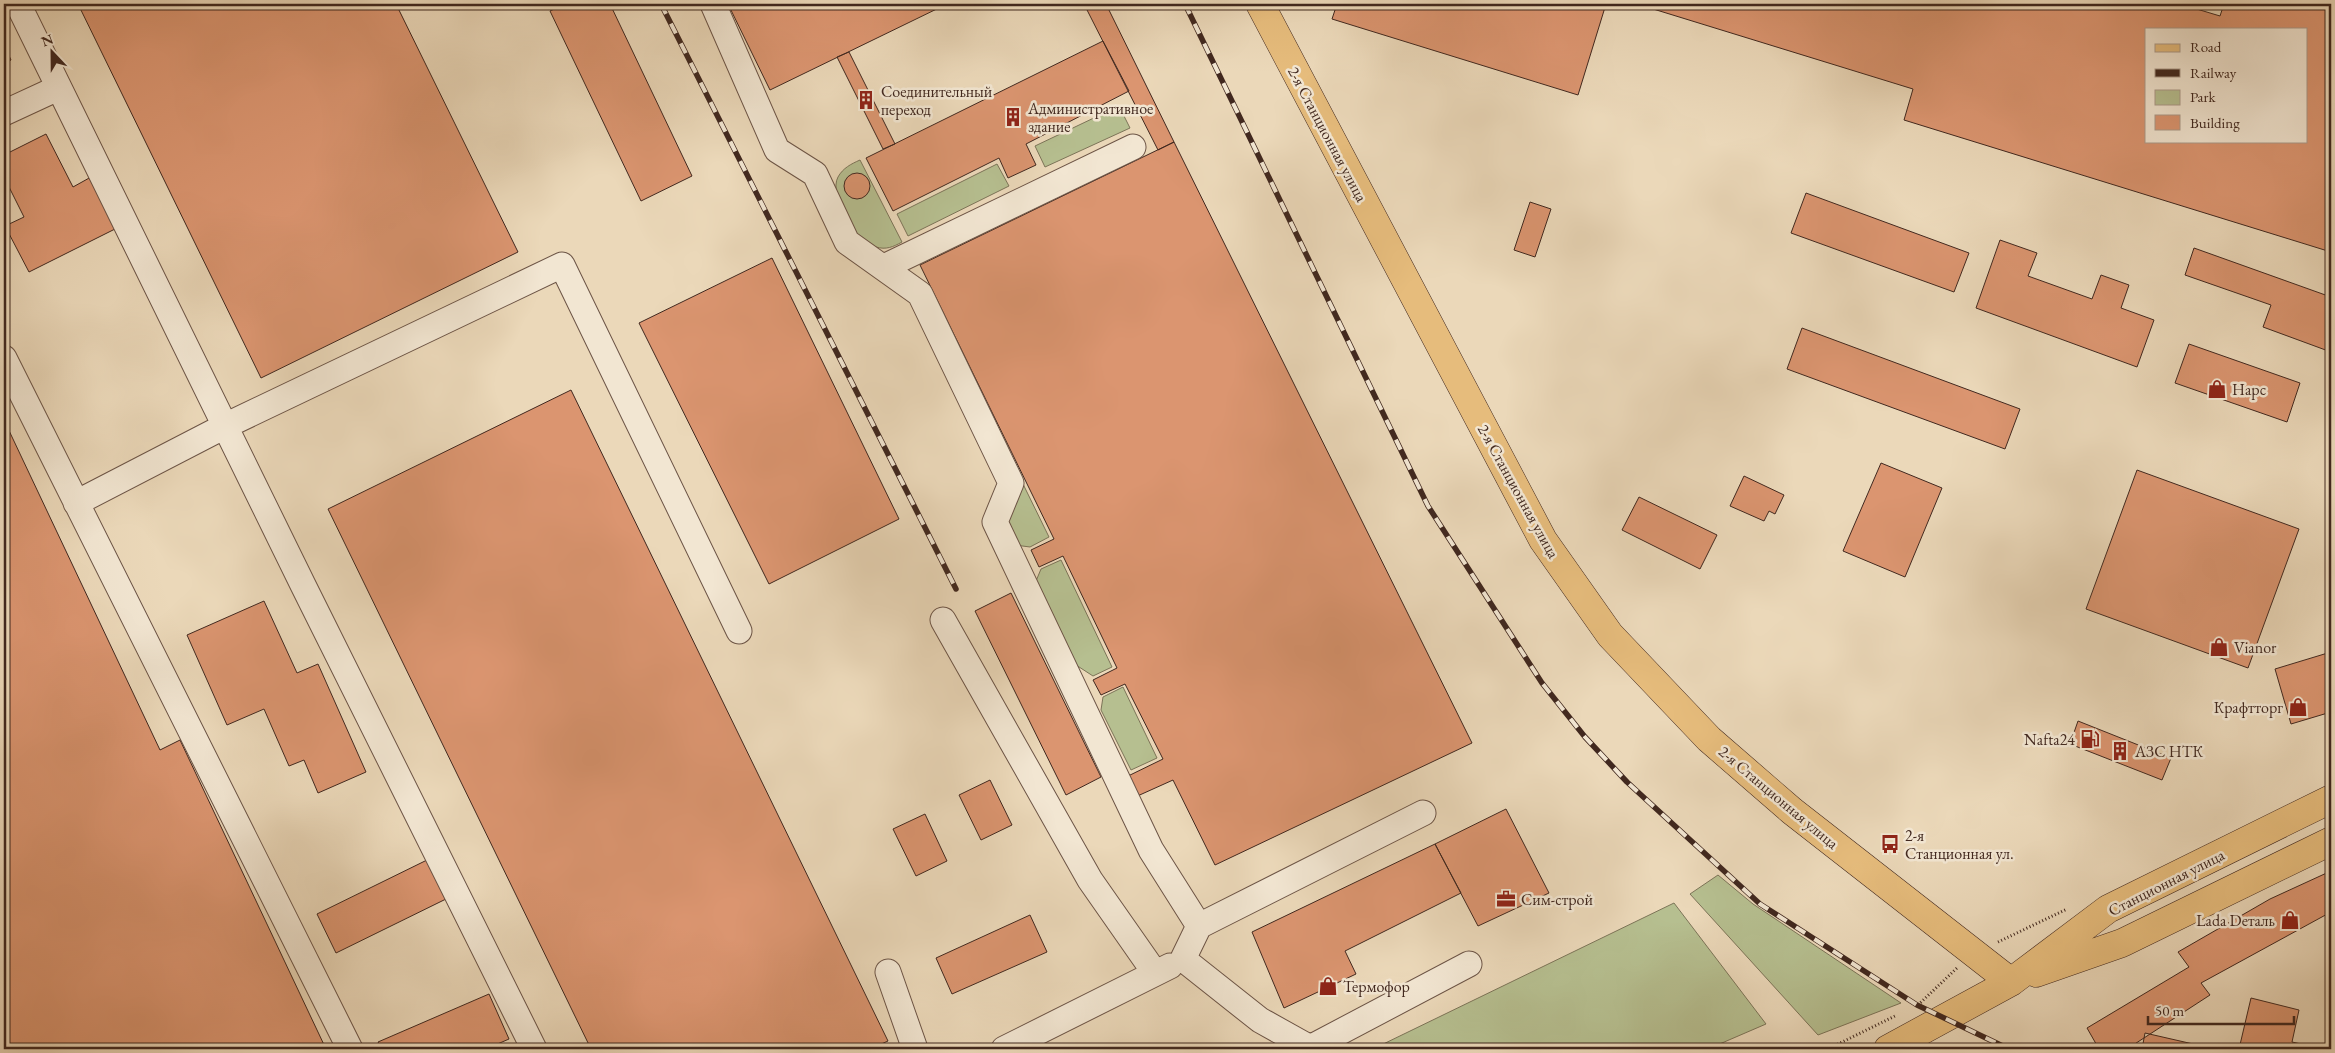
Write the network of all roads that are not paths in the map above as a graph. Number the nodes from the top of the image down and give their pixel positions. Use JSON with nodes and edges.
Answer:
{"nodes":[{"id":1,"x":18,"y":4,"type":"edge"},
{"id":2,"x":713,"y":4,"type":"edge"},
{"id":3,"x":1260,"y":4,"type":"edge"},
{"id":4,"x":58,"y":88,"type":"junction"},
{"id":5,"x":4,"y":113,"type":"edge"},
{"id":6,"x":1133,"y":148,"type":"dead end"},
{"id":7,"x":884,"y":267,"type":"junction"},
{"id":8,"x":4,"y":358,"type":"edge"},
{"id":9,"x":225,"y":426,"type":"junction"},
{"id":10,"x":76,"y":503,"type":"junction"},
{"id":11,"x":943,"y":620,"type":"dead end"},
{"id":12,"x":739,"y":631,"type":"dead end"},
{"id":13,"x":2331,"y":799,"type":"edge"},
{"id":14,"x":1423,"y":813,"type":"dead end"},
{"id":15,"x":2331,"y":841,"type":"edge"},
{"id":16,"x":1199,"y":926,"type":"junction"},
{"id":17,"x":1183,"y":959,"type":"junction"},
{"id":18,"x":1469,"y":964,"type":"dead end"},
{"id":19,"x":888,"y":972,"type":"dead end"},
{"id":20,"x":1155,"y":973,"type":"junction"},
{"id":21,"x":2011,"y":982,"type":"junction"},
{"id":22,"x":350,"y":1049,"type":"edge"},
{"id":23,"x":534,"y":1049,"type":"edge"},
{"id":24,"x":915,"y":1049,"type":"edge"},
{"id":25,"x":1004,"y":1049,"type":"edge"},
{"id":26,"x":1310,"y":1049,"type":"edge"},
{"id":27,"x":1888,"y":1049,"type":"edge"}],
"edges":[{"from":1,"to":4,"type":"lane"},
{"from":2,"to":7,"type":"lane"},
{"from":3,"to":21,"type":"main road","name":"2-я Станционная улица"},
{"from":4,"to":5,"type":"lane"},
{"from":4,"to":9,"type":"lane"},
{"from":6,"to":7,"type":"lane"},
{"from":7,"to":16,"type":"lane"},
{"from":8,"to":10,"type":"lane"},
{"from":9,"to":10,"type":"lane"},
{"from":9,"to":12,"type":"lane"},
{"from":9,"to":23,"type":"lane"},
{"from":10,"to":22,"type":"lane"},
{"from":11,"to":20,"type":"lane"},
{"from":13,"to":21,"type":"main road","name":"Станционная улица"},
{"from":14,"to":16,"type":"lane"},
{"from":15,"to":21,"type":"main road","name":"Станционная улица"},
{"from":16,"to":17,"type":"lane"},
{"from":17,"to":20,"type":"lane"},
{"from":17,"to":26,"type":"lane"},
{"from":18,"to":26,"type":"lane"},
{"from":19,"to":24,"type":"lane"},
{"from":20,"to":25,"type":"lane"},
{"from":21,"to":27,"type":"main road","name":"Станционная улица"}]}
